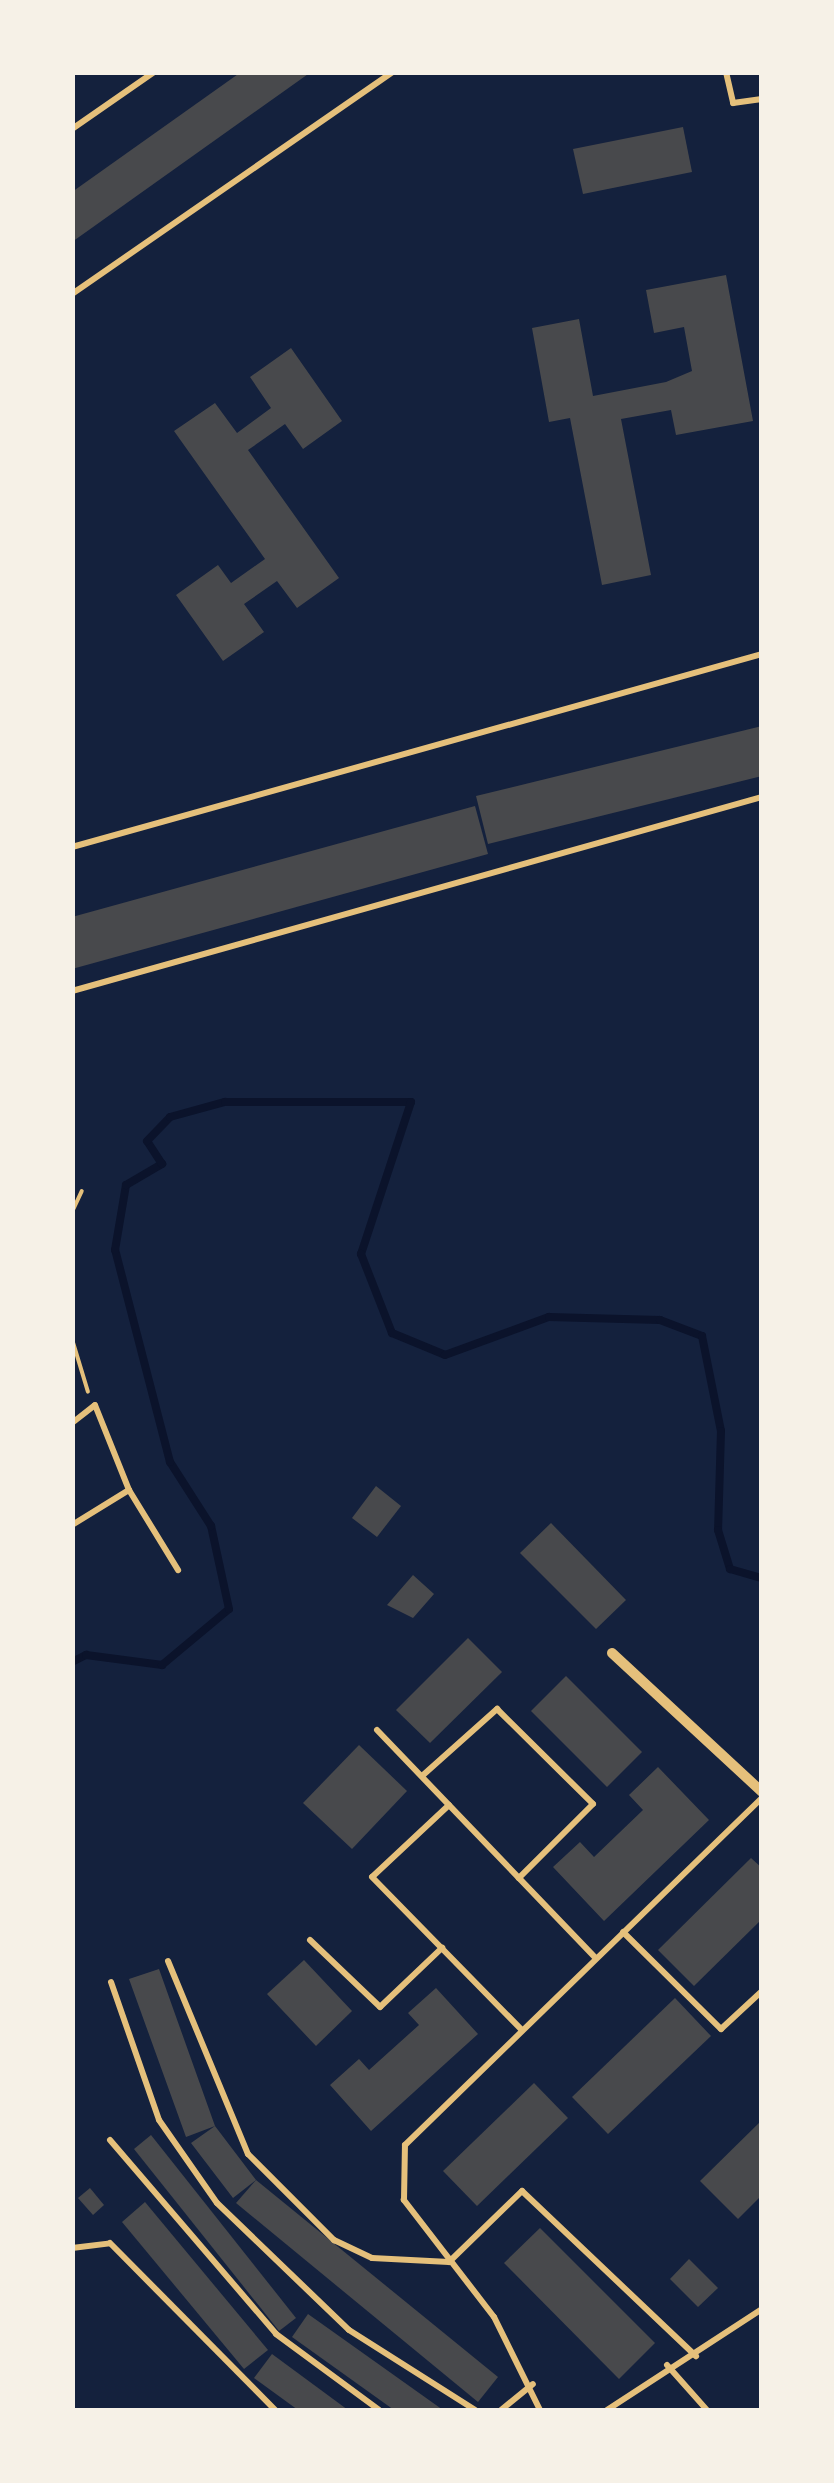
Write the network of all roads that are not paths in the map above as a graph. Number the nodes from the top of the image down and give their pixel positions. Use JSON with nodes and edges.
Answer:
{"nodes":[{"id":1,"x":154,"y":72,"type":"edge"},
{"id":2,"x":393,"y":72,"type":"edge"},
{"id":3,"x":726,"y":72,"type":"edge"},
{"id":4,"x":762,"y":100,"type":"edge"},
{"id":5,"x":72,"y":129,"type":"edge"},
{"id":6,"x":72,"y":294,"type":"edge"},
{"id":7,"x":762,"y":654,"type":"edge"},
{"id":8,"x":762,"y":797,"type":"edge"},
{"id":9,"x":72,"y":847,"type":"edge"},
{"id":10,"x":72,"y":991,"type":"edge"},
{"id":11,"x":72,"y":1423,"type":"edge"},
{"id":12,"x":129,"y":1490,"type":"junction"},
{"id":13,"x":72,"y":1525,"type":"edge"},
{"id":14,"x":178,"y":1570,"type":"dead end"},
{"id":15,"x":612,"y":1653,"type":"dead end"},
{"id":16,"x":377,"y":1730,"type":"dead end"},
{"id":17,"x":422,"y":1776,"type":"junction"},
{"id":18,"x":762,"y":1795,"type":"edge"},
{"id":19,"x":449,"y":1805,"type":"junction"},
{"id":20,"x":518,"y":1878,"type":"junction"},
{"id":21,"x":623,"y":1932,"type":"junction"},
{"id":22,"x":310,"y":1940,"type":"dead end"},
{"id":23,"x":442,"y":1948,"type":"junction"},
{"id":24,"x":596,"y":1958,"type":"junction"},
{"id":25,"x":168,"y":1961,"type":"dead end"},
{"id":26,"x":111,"y":1982,"type":"dead end"},
{"id":27,"x":762,"y":1991,"type":"edge"},
{"id":28,"x":522,"y":2030,"type":"junction"},
{"id":29,"x":110,"y":2140,"type":"dead end"},
{"id":30,"x":72,"y":2248,"type":"edge"},
{"id":31,"x":449,"y":2262,"type":"junction"},
{"id":32,"x":762,"y":2309,"type":"edge"},
{"id":33,"x":696,"y":2356,"type":"junction"},
{"id":34,"x":667,"y":2365,"type":"junction"},
{"id":35,"x":533,"y":2384,"type":"junction"},
{"id":36,"x":275,"y":2410,"type":"edge"},
{"id":37,"x":379,"y":2410,"type":"edge"},
{"id":38,"x":475,"y":2410,"type":"edge"},
{"id":39,"x":501,"y":2410,"type":"edge"},
{"id":40,"x":540,"y":2410,"type":"edge"},
{"id":41,"x":607,"y":2410,"type":"edge"},
{"id":42,"x":707,"y":2410,"type":"edge"}],
"edges":[{"from":1,"to":5,"type":"lane"},
{"from":2,"to":6,"type":"lane"},
{"from":3,"to":4,"type":"lane"},
{"from":7,"to":9,"type":"lane"},
{"from":8,"to":10,"type":"lane"},
{"from":11,"to":12,"type":"lane"},
{"from":12,"to":13,"type":"lane"},
{"from":12,"to":14,"type":"lane"},
{"from":15,"to":18,"type":"street"},
{"from":16,"to":17,"type":"lane"},
{"from":17,"to":19,"type":"lane"},
{"from":17,"to":20,"type":"lane"},
{"from":18,"to":21,"type":"lane"},
{"from":19,"to":20,"type":"lane"},
{"from":19,"to":23,"type":"lane"},
{"from":20,"to":24,"type":"lane"},
{"from":21,"to":24,"type":"lane"},
{"from":21,"to":27,"type":"lane"},
{"from":22,"to":23,"type":"lane"},
{"from":23,"to":28,"type":"lane"},
{"from":24,"to":28,"type":"lane"},
{"from":25,"to":31,"type":"lane"},
{"from":26,"to":38,"type":"lane"},
{"from":28,"to":31,"type":"lane"},
{"from":29,"to":37,"type":"lane"},
{"from":30,"to":36,"type":"lane"},
{"from":31,"to":33,"type":"lane"},
{"from":31,"to":35,"type":"lane"},
{"from":32,"to":33,"type":"lane"},
{"from":33,"to":34,"type":"lane"},
{"from":34,"to":41,"type":"lane"},
{"from":34,"to":42,"type":"lane"},
{"from":35,"to":39,"type":"lane"},
{"from":35,"to":40,"type":"lane"}]}
